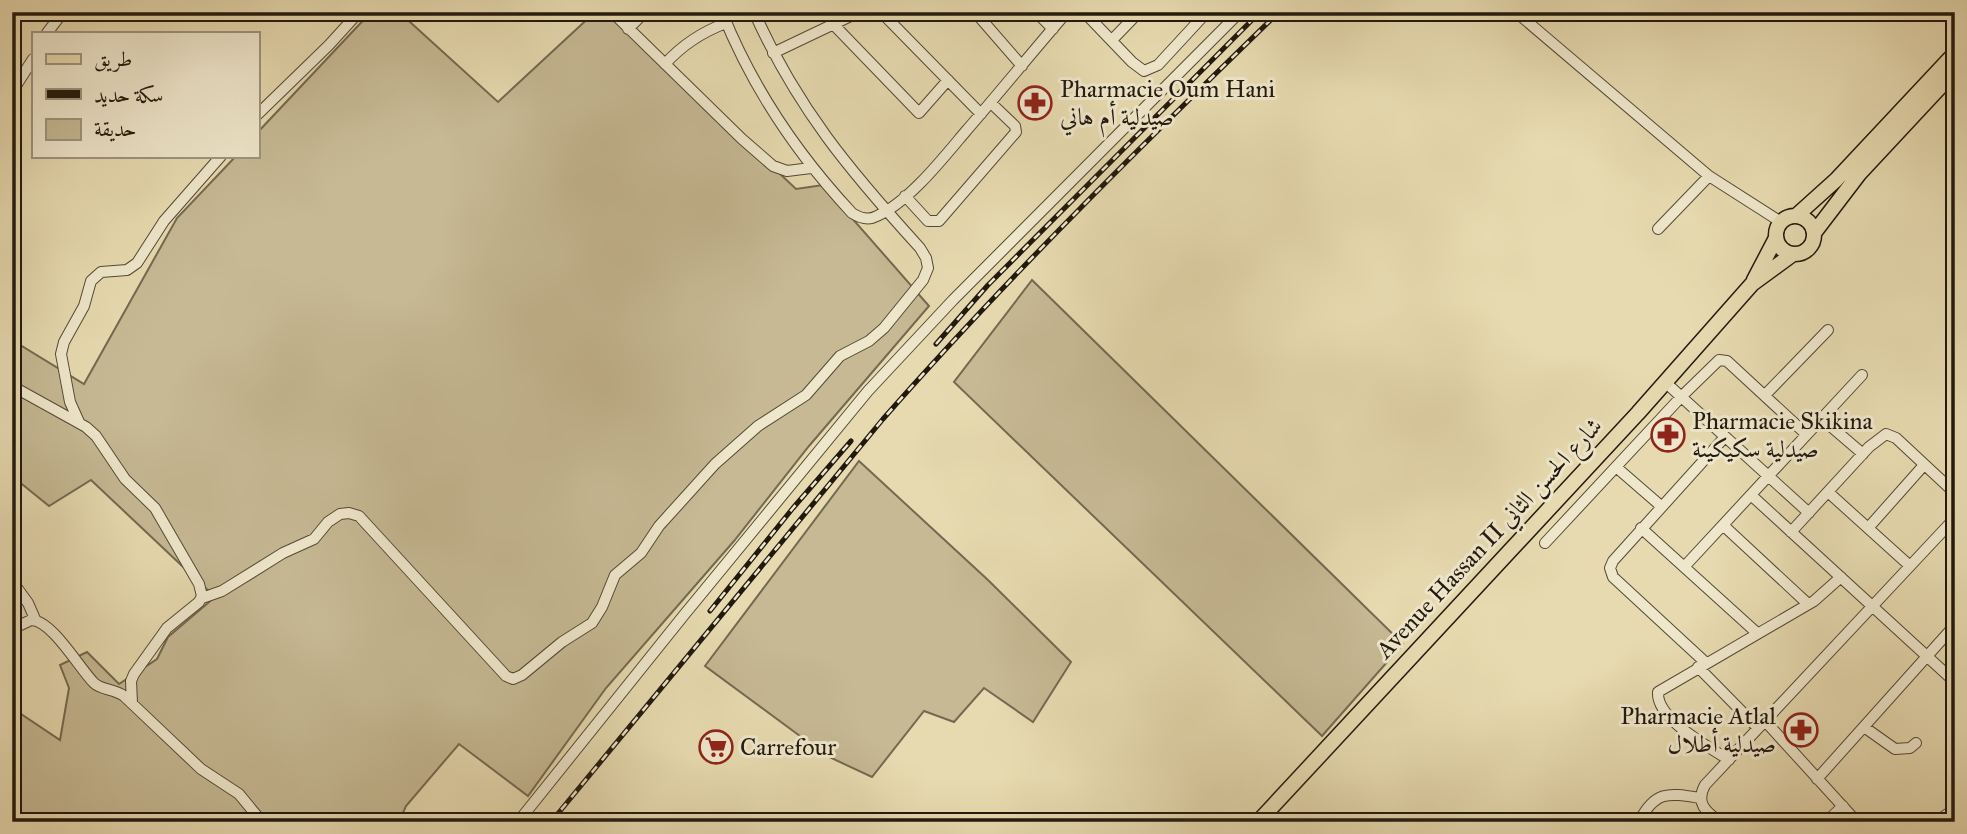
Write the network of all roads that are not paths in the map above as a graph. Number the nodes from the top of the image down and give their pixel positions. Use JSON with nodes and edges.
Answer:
{"nodes":[{"id":1,"x":63,"y":12,"type":"edge"},
{"id":2,"x":359,"y":12,"type":"edge"},
{"id":3,"x":612,"y":12,"type":"edge"},
{"id":4,"x":645,"y":12,"type":"edge"},
{"id":5,"x":722,"y":12,"type":"edge"},
{"id":6,"x":754,"y":12,"type":"edge"},
{"id":7,"x":829,"y":12,"type":"edge"},
{"id":8,"x":859,"y":12,"type":"edge"},
{"id":9,"x":881,"y":12,"type":"edge"},
{"id":10,"x":975,"y":12,"type":"edge"},
{"id":11,"x":1036,"y":12,"type":"edge"},
{"id":12,"x":1067,"y":12,"type":"edge"},
{"id":13,"x":1084,"y":12,"type":"edge"},
{"id":14,"x":1139,"y":12,"type":"edge"},
{"id":15,"x":1207,"y":12,"type":"edge"},
{"id":16,"x":1240,"y":12,"type":"edge"},
{"id":17,"x":1517,"y":13,"type":"edge"},
{"id":18,"x":726,"y":23,"type":"junction"},
{"id":19,"x":833,"y":24,"type":"junction"},
{"id":20,"x":628,"y":29,"type":"junction"},
{"id":21,"x":1053,"y":29,"type":"junction"},
{"id":22,"x":48,"y":32,"type":"edge"},
{"id":23,"x":1112,"y":40,"type":"junction"},
{"id":24,"x":772,"y":53,"type":"junction"},
{"id":25,"x":1955,"y":53,"type":"edge"},
{"id":26,"x":32,"y":61,"type":"edge"},
{"id":27,"x":665,"y":64,"type":"junction"},
{"id":28,"x":1022,"y":66,"type":"junction"},
{"id":29,"x":1955,"y":71,"type":"edge"},
{"id":30,"x":948,"y":80,"type":"junction"},
{"id":31,"x":12,"y":92,"type":"edge"},
{"id":32,"x":991,"y":103,"type":"junction"},
{"id":33,"x":259,"y":113,"type":"edge"},
{"id":34,"x":981,"y":114,"type":"junction"},
{"id":35,"x":219,"y":158,"type":"edge"},
{"id":36,"x":811,"y":168,"type":"junction"},
{"id":37,"x":1709,"y":176,"type":"junction"},
{"id":38,"x":905,"y":196,"type":"junction"},
{"id":39,"x":886,"y":211,"type":"junction"},
{"id":40,"x":1797,"y":216,"type":"junction"},
{"id":41,"x":1781,"y":222,"type":"junction"},
{"id":42,"x":1658,"y":229,"type":"dead end"},
{"id":43,"x":1814,"y":233,"type":"junction"},
{"id":44,"x":1776,"y":238,"type":"junction"},
{"id":45,"x":1793,"y":254,"type":"junction"},
{"id":46,"x":1752,"y":284,"type":"junction"},
{"id":47,"x":1828,"y":330,"type":"dead end"},
{"id":48,"x":1862,"y":375,"type":"dead end"},
{"id":49,"x":1665,"y":382,"type":"junction"},
{"id":50,"x":12,"y":386,"type":"edge"},
{"id":51,"x":67,"y":388,"type":"junction"},
{"id":52,"x":1765,"y":395,"type":"junction"},
{"id":53,"x":1681,"y":397,"type":"junction"},
{"id":54,"x":58,"y":412,"type":"junction"},
{"id":55,"x":1821,"y":418,"type":"junction"},
{"id":56,"x":79,"y":423,"type":"junction"},
{"id":57,"x":1806,"y":434,"type":"junction"},
{"id":58,"x":1724,"y":438,"type":"junction"},
{"id":59,"x":1863,"y":454,"type":"junction"},
{"id":60,"x":1591,"y":462,"type":"junction"},
{"id":61,"x":1923,"y":465,"type":"junction"},
{"id":62,"x":1616,"y":467,"type":"junction"},
{"id":63,"x":1607,"y":477,"type":"junction"},
{"id":64,"x":1768,"y":477,"type":"junction"},
{"id":65,"x":1828,"y":492,"type":"junction"},
{"id":66,"x":1955,"y":493,"type":"edge"},
{"id":67,"x":1751,"y":495,"type":"junction"},
{"id":68,"x":1661,"y":506,"type":"junction"},
{"id":69,"x":1810,"y":513,"type":"junction"},
{"id":70,"x":1955,"y":518,"type":"edge"},
{"id":71,"x":1724,"y":526,"type":"junction"},
{"id":72,"x":1869,"y":527,"type":"junction"},
{"id":73,"x":1642,"y":528,"type":"junction"},
{"id":74,"x":1791,"y":532,"type":"junction"},
{"id":75,"x":1545,"y":543,"type":"dead end"},
{"id":76,"x":1910,"y":566,"type":"junction"},
{"id":77,"x":1684,"y":567,"type":"junction"},
{"id":78,"x":1841,"y":577,"type":"junction"},
{"id":79,"x":12,"y":581,"type":"edge"},
{"id":80,"x":202,"y":598,"type":"junction"},
{"id":81,"x":1808,"y":604,"type":"junction"},
{"id":82,"x":1872,"y":605,"type":"junction"},
{"id":83,"x":35,"y":619,"type":"junction"},
{"id":84,"x":1955,"y":625,"type":"edge"},
{"id":85,"x":12,"y":629,"type":"edge"},
{"id":86,"x":1757,"y":633,"type":"junction"},
{"id":87,"x":1926,"y":656,"type":"junction"},
{"id":88,"x":1702,"y":665,"type":"junction"},
{"id":89,"x":1955,"y":682,"type":"edge"},
{"id":90,"x":132,"y":702,"type":"junction"},
{"id":91,"x":1761,"y":724,"type":"junction"},
{"id":92,"x":1864,"y":727,"type":"junction"},
{"id":93,"x":1916,"y":743,"type":"dead end"},
{"id":94,"x":1729,"y":760,"type":"junction"},
{"id":95,"x":1817,"y":779,"type":"junction"},
{"id":96,"x":1700,"y":798,"type":"junction"},
{"id":97,"x":1843,"y":806,"type":"junction"},
{"id":98,"x":1955,"y":808,"type":"edge"},
{"id":99,"x":262,"y":822,"type":"edge"},
{"id":100,"x":518,"y":822,"type":"edge"},
{"id":101,"x":1258,"y":822,"type":"edge"},
{"id":102,"x":1639,"y":822,"type":"edge"},
{"id":103,"x":1720,"y":822,"type":"edge"},
{"id":104,"x":1826,"y":822,"type":"edge"},
{"id":105,"x":1857,"y":822,"type":"edge"},
{"id":106,"x":1936,"y":822,"type":"edge"}],
"edges":[{"from":1,"to":22,"type":"street"},
{"from":2,"to":33,"type":"street"},
{"from":3,"to":20,"type":"street"},
{"from":4,"to":20,"type":"street"},
{"from":5,"to":18,"type":"street"},
{"from":6,"to":24,"type":"street"},
{"from":7,"to":19,"type":"street"},
{"from":8,"to":19,"type":"street"},
{"from":9,"to":30,"type":"street"},
{"from":10,"to":28,"type":"street"},
{"from":11,"to":21,"type":"street"},
{"from":12,"to":21,"type":"street"},
{"from":13,"to":23,"type":"street"},
{"from":14,"to":23,"type":"street"},
{"from":15,"to":23,"type":"street"},
{"from":16,"to":100,"type":"street"},
{"from":17,"to":37,"type":"street"},
{"from":18,"to":27,"type":"street"},
{"from":18,"to":36,"type":"street"},
{"from":19,"to":24,"type":"street"},
{"from":19,"to":30,"type":"street"},
{"from":20,"to":27,"type":"street"},
{"from":21,"to":28,"type":"street"},
{"from":24,"to":39,"type":"street"},
{"from":25,"to":40,"type":"main road"},
{"from":26,"to":31,"type":"street"},
{"from":27,"to":36,"type":"street"},
{"from":28,"to":32,"type":"street"},
{"from":29,"to":43,"type":"main road"},
{"from":30,"to":34,"type":"street"},
{"from":32,"to":34,"type":"street"},
{"from":32,"to":38,"type":"street"},
{"from":34,"to":38,"type":"street"},
{"from":35,"to":51,"type":"street"},
{"from":36,"to":39,"type":"street"},
{"from":37,"to":41,"type":"street"},
{"from":37,"to":42,"type":"street"},
{"from":38,"to":39,"type":"street"},
{"from":39,"to":80,"type":"street"},
{"from":40,"to":41,"type":"main road"},
{"from":40,"to":43,"type":"main road"},
{"from":41,"to":44,"type":"main road"},
{"from":43,"to":45,"type":"main road"},
{"from":44,"to":45,"type":"main road"},
{"from":44,"to":46,"type":"main road","name":"Avenue Hassan II شارع الحسن الثاني"},
{"from":45,"to":46,"type":"main road","name":"Avenue Hassan II شارع الحسن الثاني"},
{"from":46,"to":49,"type":"main road","name":"Avenue Hassan II شارع الحسن الثاني"},
{"from":47,"to":52,"type":"street"},
{"from":48,"to":55,"type":"street"},
{"from":49,"to":53,"type":"street"},
{"from":49,"to":60,"type":"main road","name":"Avenue Hassan II شارع الحسن الثاني"},
{"from":50,"to":54,"type":"street"},
{"from":51,"to":54,"type":"street"},
{"from":51,"to":56,"type":"street"},
{"from":52,"to":53,"type":"street"},
{"from":52,"to":57,"type":"street"},
{"from":53,"to":58,"type":"street"},
{"from":53,"to":62,"type":"street"},
{"from":54,"to":56,"type":"street"},
{"from":55,"to":57,"type":"street"},
{"from":55,"to":59,"type":"street"},
{"from":56,"to":80,"type":"street"},
{"from":57,"to":64,"type":"street"},
{"from":58,"to":64,"type":"street"},
{"from":58,"to":68,"type":"street"},
{"from":59,"to":61,"type":"street"},
{"from":59,"to":65,"type":"street"},
{"from":60,"to":63,"type":"street"},
{"from":60,"to":101,"type":"main road","name":"Avenue Hassan II شارع الحسن الثاني"},
{"from":61,"to":66,"type":"street"},
{"from":61,"to":72,"type":"street"},
{"from":62,"to":63,"type":"street"},
{"from":62,"to":68,"type":"street"},
{"from":63,"to":75,"type":"street"},
{"from":64,"to":67,"type":"street"},
{"from":64,"to":69,"type":"street"},
{"from":65,"to":69,"type":"street"},
{"from":65,"to":72,"type":"street"},
{"from":67,"to":71,"type":"street"},
{"from":67,"to":74,"type":"street"},
{"from":68,"to":73,"type":"street"},
{"from":69,"to":74,"type":"street"},
{"from":70,"to":76,"type":"street"},
{"from":71,"to":77,"type":"street"},
{"from":71,"to":81,"type":"street"},
{"from":72,"to":76,"type":"street"},
{"from":73,"to":77,"type":"street"},
{"from":73,"to":88,"type":"street"},
{"from":74,"to":78,"type":"street"},
{"from":76,"to":82,"type":"street"},
{"from":77,"to":86,"type":"street"},
{"from":78,"to":81,"type":"street"},
{"from":78,"to":82,"type":"street"},
{"from":79,"to":83,"type":"street"},
{"from":80,"to":90,"type":"street"},
{"from":81,"to":86,"type":"street"},
{"from":82,"to":87,"type":"street"},
{"from":82,"to":91,"type":"street"},
{"from":83,"to":85,"type":"street"},
{"from":83,"to":90,"type":"street"},
{"from":84,"to":87,"type":"street"},
{"from":86,"to":88,"type":"street"},
{"from":87,"to":89,"type":"street"},
{"from":87,"to":92,"type":"street"},
{"from":88,"to":91,"type":"street"},
{"from":88,"to":94,"type":"street"},
{"from":90,"to":99,"type":"street"},
{"from":91,"to":94,"type":"street"},
{"from":91,"to":95,"type":"street"},
{"from":92,"to":93,"type":"street"},
{"from":92,"to":95,"type":"street"},
{"from":94,"to":96,"type":"street"},
{"from":95,"to":97,"type":"street"},
{"from":96,"to":102,"type":"street"},
{"from":96,"to":103,"type":"street"},
{"from":97,"to":104,"type":"street"},
{"from":97,"to":105,"type":"street"},
{"from":98,"to":106,"type":"street"}]}
